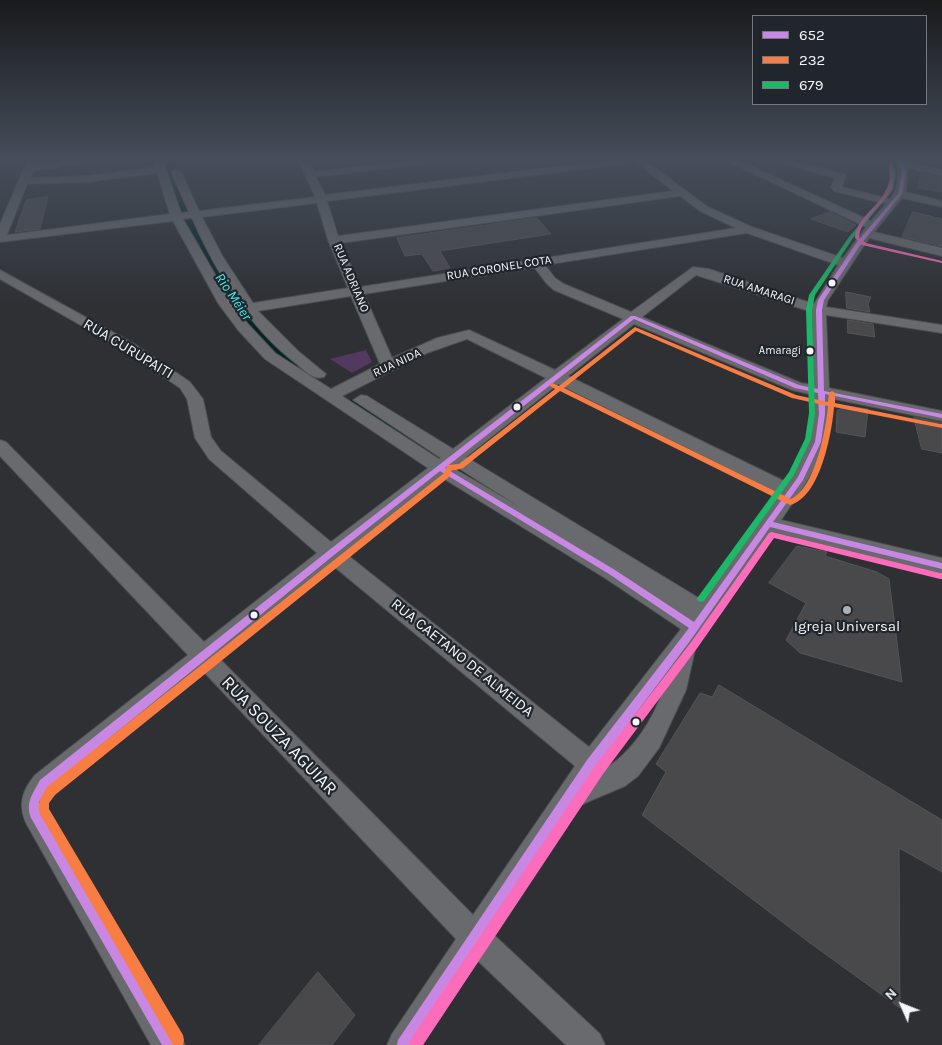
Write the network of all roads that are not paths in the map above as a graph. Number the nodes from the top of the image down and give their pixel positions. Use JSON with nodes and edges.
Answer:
{"nodes":[{"id":1,"x":12,"y":210,"type":"edge"},
{"id":2,"x":184,"y":210,"type":"edge"},
{"id":3,"x":185,"y":210,"type":"edge"},
{"id":4,"x":236,"y":210,"type":"edge"},
{"id":5,"x":324,"y":210,"type":"edge"},
{"id":6,"x":558,"y":210,"type":"edge"},
{"id":7,"x":706,"y":210,"type":"edge"},
{"id":8,"x":830,"y":210,"type":"edge"},
{"id":9,"x":888,"y":210,"type":"edge"},
{"id":10,"x":187,"y":216,"type":"junction"},
{"id":11,"x":748,"y":229,"type":"junction"},
{"id":12,"x":870,"y":230,"type":"junction"},
{"id":13,"x":0,"y":238,"type":"edge"},
{"id":14,"x":334,"y":240,"type":"junction"},
{"id":15,"x":942,"y":252,"type":"edge"},
{"id":16,"x":537,"y":262,"type":"junction"},
{"id":17,"x":845,"y":263,"type":"junction"},
{"id":18,"x":0,"y":274,"type":"edge"},
{"id":19,"x":357,"y":290,"type":"junction"},
{"id":20,"x":250,"y":308,"type":"junction"},
{"id":21,"x":819,"y":310,"type":"junction"},
{"id":22,"x":633,"y":317,"type":"junction"},
{"id":23,"x":942,"y":329,"type":"edge"},
{"id":24,"x":388,"y":366,"type":"junction"},
{"id":25,"x":556,"y":376,"type":"junction"},
{"id":26,"x":337,"y":392,"type":"junction"},
{"id":27,"x":822,"y":392,"type":"junction"},
{"id":28,"x":942,"y":416,"type":"edge"},
{"id":29,"x":0,"y":446,"type":"edge"},
{"id":30,"x":448,"y":463,"type":"junction"},
{"id":31,"x":791,"y":492,"type":"junction"},
{"id":32,"x":768,"y":524,"type":"junction"},
{"id":33,"x":331,"y":553,"type":"junction"},
{"id":34,"x":942,"y":566,"type":"edge"},
{"id":35,"x":694,"y":625,"type":"junction"},
{"id":36,"x":203,"y":658,"type":"junction"},
{"id":37,"x":592,"y":764,"type":"junction"},
{"id":38,"x":570,"y":796,"type":"junction"},
{"id":39,"x":33,"y":800,"type":"joint"},
{"id":40,"x":476,"y":939,"type":"junction"},
{"id":41,"x":169,"y":1045,"type":"edge"},
{"id":42,"x":403,"y":1045,"type":"edge"},
{"id":43,"x":589,"y":1045,"type":"edge"}],
"edges":[{"from":1,"to":13,"type":"street"},
{"from":2,"to":10,"type":"street"},
{"from":3,"to":10,"type":"street"},
{"from":4,"to":10,"type":"street"},
{"from":5,"to":14,"type":"street","name":"RUA ADRIANO"},
{"from":6,"to":14,"type":"street"},
{"from":7,"to":11,"type":"street"},
{"from":8,"to":12,"type":"street"},
{"from":9,"to":12,"type":"street"},
{"from":10,"to":13,"type":"street"},
{"from":10,"to":20,"type":"street"},
{"from":10,"to":26,"type":"street"},
{"from":11,"to":16,"type":"street","name":"RUA CORONEL COTA"},
{"from":11,"to":17,"type":"street"},
{"from":12,"to":15,"type":"street"},
{"from":12,"to":17,"type":"street"},
{"from":14,"to":19,"type":"street","name":"RUA ADRIANO"},
{"from":16,"to":19,"type":"street","name":"RUA CORONEL COTA"},
{"from":16,"to":22,"type":"street"},
{"from":17,"to":21,"type":"street"},
{"from":18,"to":33,"type":"street","name":"RUA CURUPAITI"},
{"from":19,"to":20,"type":"street","name":"RUA CORONEL COTA"},
{"from":19,"to":24,"type":"street","name":"RUA ADRIANO"},
{"from":20,"to":26,"type":"street"},
{"from":21,"to":22,"type":"street","name":"RUA AMARAGI"},
{"from":21,"to":23,"type":"street"},
{"from":21,"to":27,"type":"street"},
{"from":22,"to":25,"type":"street"},
{"from":22,"to":27,"type":"street"},
{"from":24,"to":25,"type":"street","name":"RUA NIDA"},
{"from":24,"to":26,"type":"street","name":"RUA NIDA"},
{"from":25,"to":30,"type":"street"},
{"from":25,"to":31,"type":"street"},
{"from":26,"to":30,"type":"street"},
{"from":27,"to":28,"type":"street"},
{"from":27,"to":31,"type":"street"},
{"from":29,"to":36,"type":"street","name":"RUA SOUZA AGUIAR"},
{"from":30,"to":33,"type":"street"},
{"from":30,"to":35,"type":"street"},
{"from":31,"to":32,"type":"street"},
{"from":32,"to":34,"type":"street"},
{"from":32,"to":35,"type":"street"},
{"from":33,"to":36,"type":"street"},
{"from":33,"to":37,"type":"street","name":"RUA CAETANO DE ALMEIDA"},
{"from":35,"to":37,"type":"street"},
{"from":35,"to":38,"type":"street"},
{"from":36,"to":39,"type":"street"},
{"from":36,"to":40,"type":"street","name":"RUA SOUZA AGUIAR"},
{"from":37,"to":38,"type":"street"},
{"from":38,"to":40,"type":"street"},
{"from":39,"to":41,"type":"street"},
{"from":40,"to":42,"type":"street"},
{"from":40,"to":43,"type":"street","name":"RUA SOUZA AGUIAR"}]}
